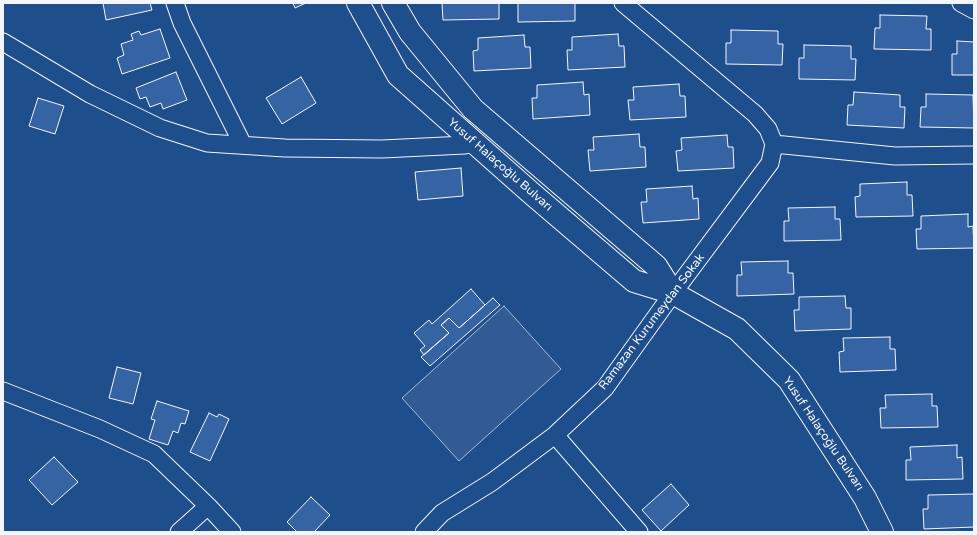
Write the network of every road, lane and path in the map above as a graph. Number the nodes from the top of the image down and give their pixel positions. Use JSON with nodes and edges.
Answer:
{"nodes":[{"id":1,"x":175,"y":3,"type":"edge"},
{"id":2,"x":358,"y":3,"type":"edge"},
{"id":3,"x":393,"y":3,"type":"edge"},
{"id":4,"x":623,"y":3,"type":"edge"},
{"id":5,"x":961,"y":3,"type":"edge"},
{"id":6,"x":974,"y":10,"type":"edge"},
{"id":7,"x":3,"y":42,"type":"edge"},
{"id":8,"x":475,"y":144,"type":"junction"},
{"id":9,"x":774,"y":144,"type":"junction"},
{"id":10,"x":243,"y":145,"type":"junction"},
{"id":11,"x":974,"y":155,"type":"edge"},
{"id":12,"x":673,"y":293,"type":"junction"},
{"id":13,"x":3,"y":391,"type":"edge"},
{"id":14,"x":555,"y":435,"type":"junction"},
{"id":15,"x":208,"y":506,"type":"junction"},
{"id":16,"x":179,"y":532,"type":"edge"},
{"id":17,"x":232,"y":532,"type":"edge"},
{"id":18,"x":424,"y":532,"type":"edge"},
{"id":19,"x":639,"y":532,"type":"edge"},
{"id":20,"x":882,"y":532,"type":"edge"}],
"edges":[{"from":1,"to":10,"type":"street"},
{"from":2,"to":8,"type":"street","name":"Yusuf Halaçoğlu Bulvarı"},
{"from":3,"to":12,"type":"street","name":"Yusuf Halaçoğlu Bulvarı"},
{"from":4,"to":9,"type":"street"},
{"from":5,"to":6,"type":"street"},
{"from":7,"to":10,"type":"street"},
{"from":8,"to":10,"type":"street"},
{"from":8,"to":12,"type":"street","name":"Yusuf Halaçoğlu Bulvarı"},
{"from":9,"to":11,"type":"street"},
{"from":9,"to":12,"type":"street","name":"Ramazan Kurumeydan Sokak"},
{"from":12,"to":14,"type":"street","name":"Ramazan Kurumeydan Sokak"},
{"from":12,"to":20,"type":"street","name":"Yusuf Halaçoğlu Bulvarı"},
{"from":13,"to":15,"type":"street"},
{"from":14,"to":18,"type":"street","name":"Ramazan Kurumeydan Sokak"},
{"from":14,"to":19,"type":"street"},
{"from":15,"to":16,"type":"street"},
{"from":15,"to":17,"type":"street"}]}
